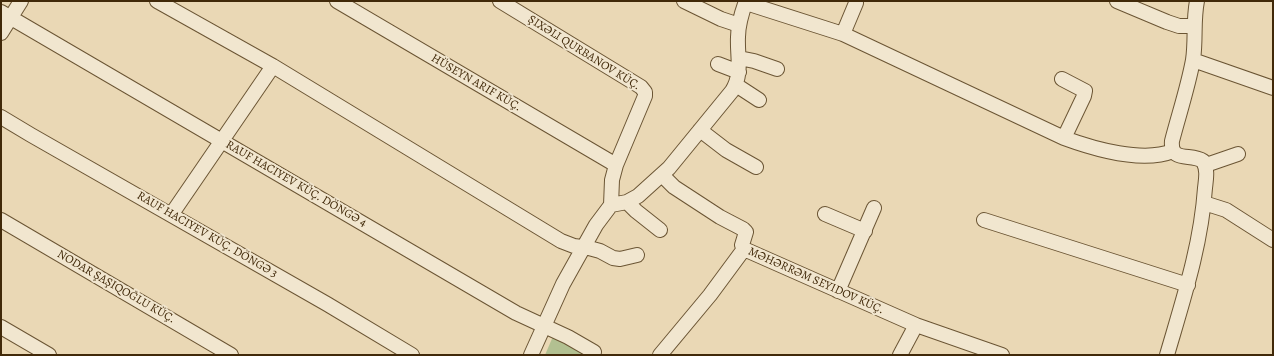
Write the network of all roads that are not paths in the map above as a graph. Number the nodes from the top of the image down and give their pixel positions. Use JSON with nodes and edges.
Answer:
{"nodes":[{"id":1,"x":21,"y":1,"type":"edge"},
{"id":2,"x":157,"y":1,"type":"edge"},
{"id":3,"x":337,"y":1,"type":"edge"},
{"id":4,"x":500,"y":1,"type":"edge"},
{"id":5,"x":684,"y":1,"type":"edge"},
{"id":6,"x":1117,"y":1,"type":"edge"},
{"id":7,"x":1197,"y":1,"type":"edge"},
{"id":8,"x":746,"y":2,"type":"edge"},
{"id":9,"x":856,"y":3,"type":"dead end"},
{"id":10,"x":6,"y":15,"type":"edge"},
{"id":11,"x":739,"y":25,"type":"junction"},
{"id":12,"x":1194,"y":26,"type":"junction"},
{"id":13,"x":1,"y":33,"type":"edge"},
{"id":14,"x":843,"y":34,"type":"junction"},
{"id":15,"x":739,"y":58,"type":"junction"},
{"id":16,"x":1193,"y":60,"type":"junction"},
{"id":17,"x":718,"y":64,"type":"dead end"},
{"id":18,"x":274,"y":66,"type":"junction"},
{"id":19,"x":777,"y":69,"type":"dead end"},
{"id":20,"x":738,"y":78,"type":"junction"},
{"id":21,"x":1062,"y":79,"type":"dead end"},
{"id":22,"x":1273,"y":88,"type":"edge"},
{"id":23,"x":759,"y":100,"type":"dead end"},
{"id":24,"x":1,"y":117,"type":"edge"},
{"id":25,"x":700,"y":130,"type":"junction"},
{"id":26,"x":1064,"y":138,"type":"junction"},
{"id":27,"x":222,"y":141,"type":"junction"},
{"id":28,"x":1173,"y":151,"type":"junction"},
{"id":29,"x":1238,"y":154,"type":"dead end"},
{"id":30,"x":616,"y":165,"type":"junction"},
{"id":31,"x":1206,"y":165,"type":"junction"},
{"id":32,"x":756,"y":167,"type":"dead end"},
{"id":33,"x":662,"y":175,"type":"junction"},
{"id":34,"x":627,"y":202,"type":"junction"},
{"id":35,"x":1204,"y":203,"type":"junction"},
{"id":36,"x":611,"y":205,"type":"junction"},
{"id":37,"x":874,"y":208,"type":"dead end"},
{"id":38,"x":825,"y":214,"type":"dead end"},
{"id":39,"x":171,"y":215,"type":"junction"},
{"id":40,"x":1,"y":220,"type":"edge"},
{"id":41,"x":984,"y":220,"type":"dead end"},
{"id":42,"x":660,"y":230,"type":"dead end"},
{"id":43,"x":865,"y":231,"type":"junction"},
{"id":44,"x":1273,"y":240,"type":"edge"},
{"id":45,"x":582,"y":248,"type":"junction"},
{"id":46,"x":744,"y":249,"type":"junction"},
{"id":47,"x":637,"y":255,"type":"dead end"},
{"id":48,"x":1188,"y":285,"type":"junction"},
{"id":49,"x":838,"y":291,"type":"junction"},
{"id":50,"x":544,"y":325,"type":"junction"},
{"id":51,"x":916,"y":325,"type":"junction"},
{"id":52,"x":1,"y":327,"type":"edge"},
{"id":53,"x":594,"y":352,"type":"dead end"},
{"id":54,"x":49,"y":355,"type":"edge"},
{"id":55,"x":231,"y":355,"type":"edge"},
{"id":56,"x":412,"y":355,"type":"edge"},
{"id":57,"x":532,"y":355,"type":"edge"},
{"id":58,"x":660,"y":355,"type":"edge"},
{"id":59,"x":900,"y":355,"type":"edge"},
{"id":60,"x":1000,"y":355,"type":"edge"},
{"id":61,"x":1167,"y":355,"type":"edge"}],
"edges":[{"from":1,"to":10,"type":"street"},
{"from":2,"to":18,"type":"street"},
{"from":3,"to":30,"type":"street","name":"HÜSEYN ARIF KÜÇ."},
{"from":4,"to":30,"type":"street"},
{"from":5,"to":11,"type":"street"},
{"from":6,"to":12,"type":"street"},
{"from":7,"to":12,"type":"street"},
{"from":8,"to":11,"type":"street"},
{"from":8,"to":14,"type":"street"},
{"from":9,"to":14,"type":"street"},
{"from":10,"to":13,"type":"street"},
{"from":10,"to":27,"type":"street"},
{"from":11,"to":15,"type":"street"},
{"from":12,"to":16,"type":"street"},
{"from":14,"to":26,"type":"street"},
{"from":15,"to":19,"type":"street"},
{"from":15,"to":20,"type":"street"},
{"from":16,"to":22,"type":"street"},
{"from":16,"to":28,"type":"street"},
{"from":17,"to":20,"type":"street"},
{"from":18,"to":27,"type":"street"},
{"from":18,"to":45,"type":"street"},
{"from":20,"to":23,"type":"street"},
{"from":20,"to":25,"type":"street"},
{"from":21,"to":26,"type":"street"},
{"from":24,"to":39,"type":"street"},
{"from":25,"to":32,"type":"street"},
{"from":25,"to":33,"type":"street"},
{"from":26,"to":28,"type":"street"},
{"from":27,"to":39,"type":"street"},
{"from":27,"to":50,"type":"street"},
{"from":28,"to":31,"type":"street"},
{"from":29,"to":31,"type":"street"},
{"from":30,"to":36,"type":"street"},
{"from":31,"to":35,"type":"street"},
{"from":33,"to":34,"type":"street"},
{"from":33,"to":46,"type":"street","name":"MƏHƏRRƏM SEYIDOV KÜÇ."},
{"from":34,"to":36,"type":"street"},
{"from":34,"to":42,"type":"street"},
{"from":35,"to":44,"type":"street"},
{"from":35,"to":48,"type":"street"},
{"from":36,"to":45,"type":"street"},
{"from":37,"to":43,"type":"street"},
{"from":38,"to":43,"type":"street"},
{"from":39,"to":56,"type":"street"},
{"from":40,"to":55,"type":"street"},
{"from":41,"to":48,"type":"street"},
{"from":43,"to":49,"type":"street"},
{"from":45,"to":47,"type":"street"},
{"from":45,"to":50,"type":"street"},
{"from":46,"to":49,"type":"street","name":"MƏHƏRRƏM SEYIDOV KÜÇ."},
{"from":46,"to":58,"type":"street"},
{"from":48,"to":61,"type":"street"},
{"from":49,"to":51,"type":"street","name":"MƏHƏRRƏM SEYIDOV KÜÇ."},
{"from":50,"to":53,"type":"street"},
{"from":50,"to":57,"type":"street"},
{"from":51,"to":59,"type":"street"},
{"from":51,"to":60,"type":"street","name":"MƏHƏRRƏM SEYIDOV KÜÇ."},
{"from":52,"to":54,"type":"street"}]}
